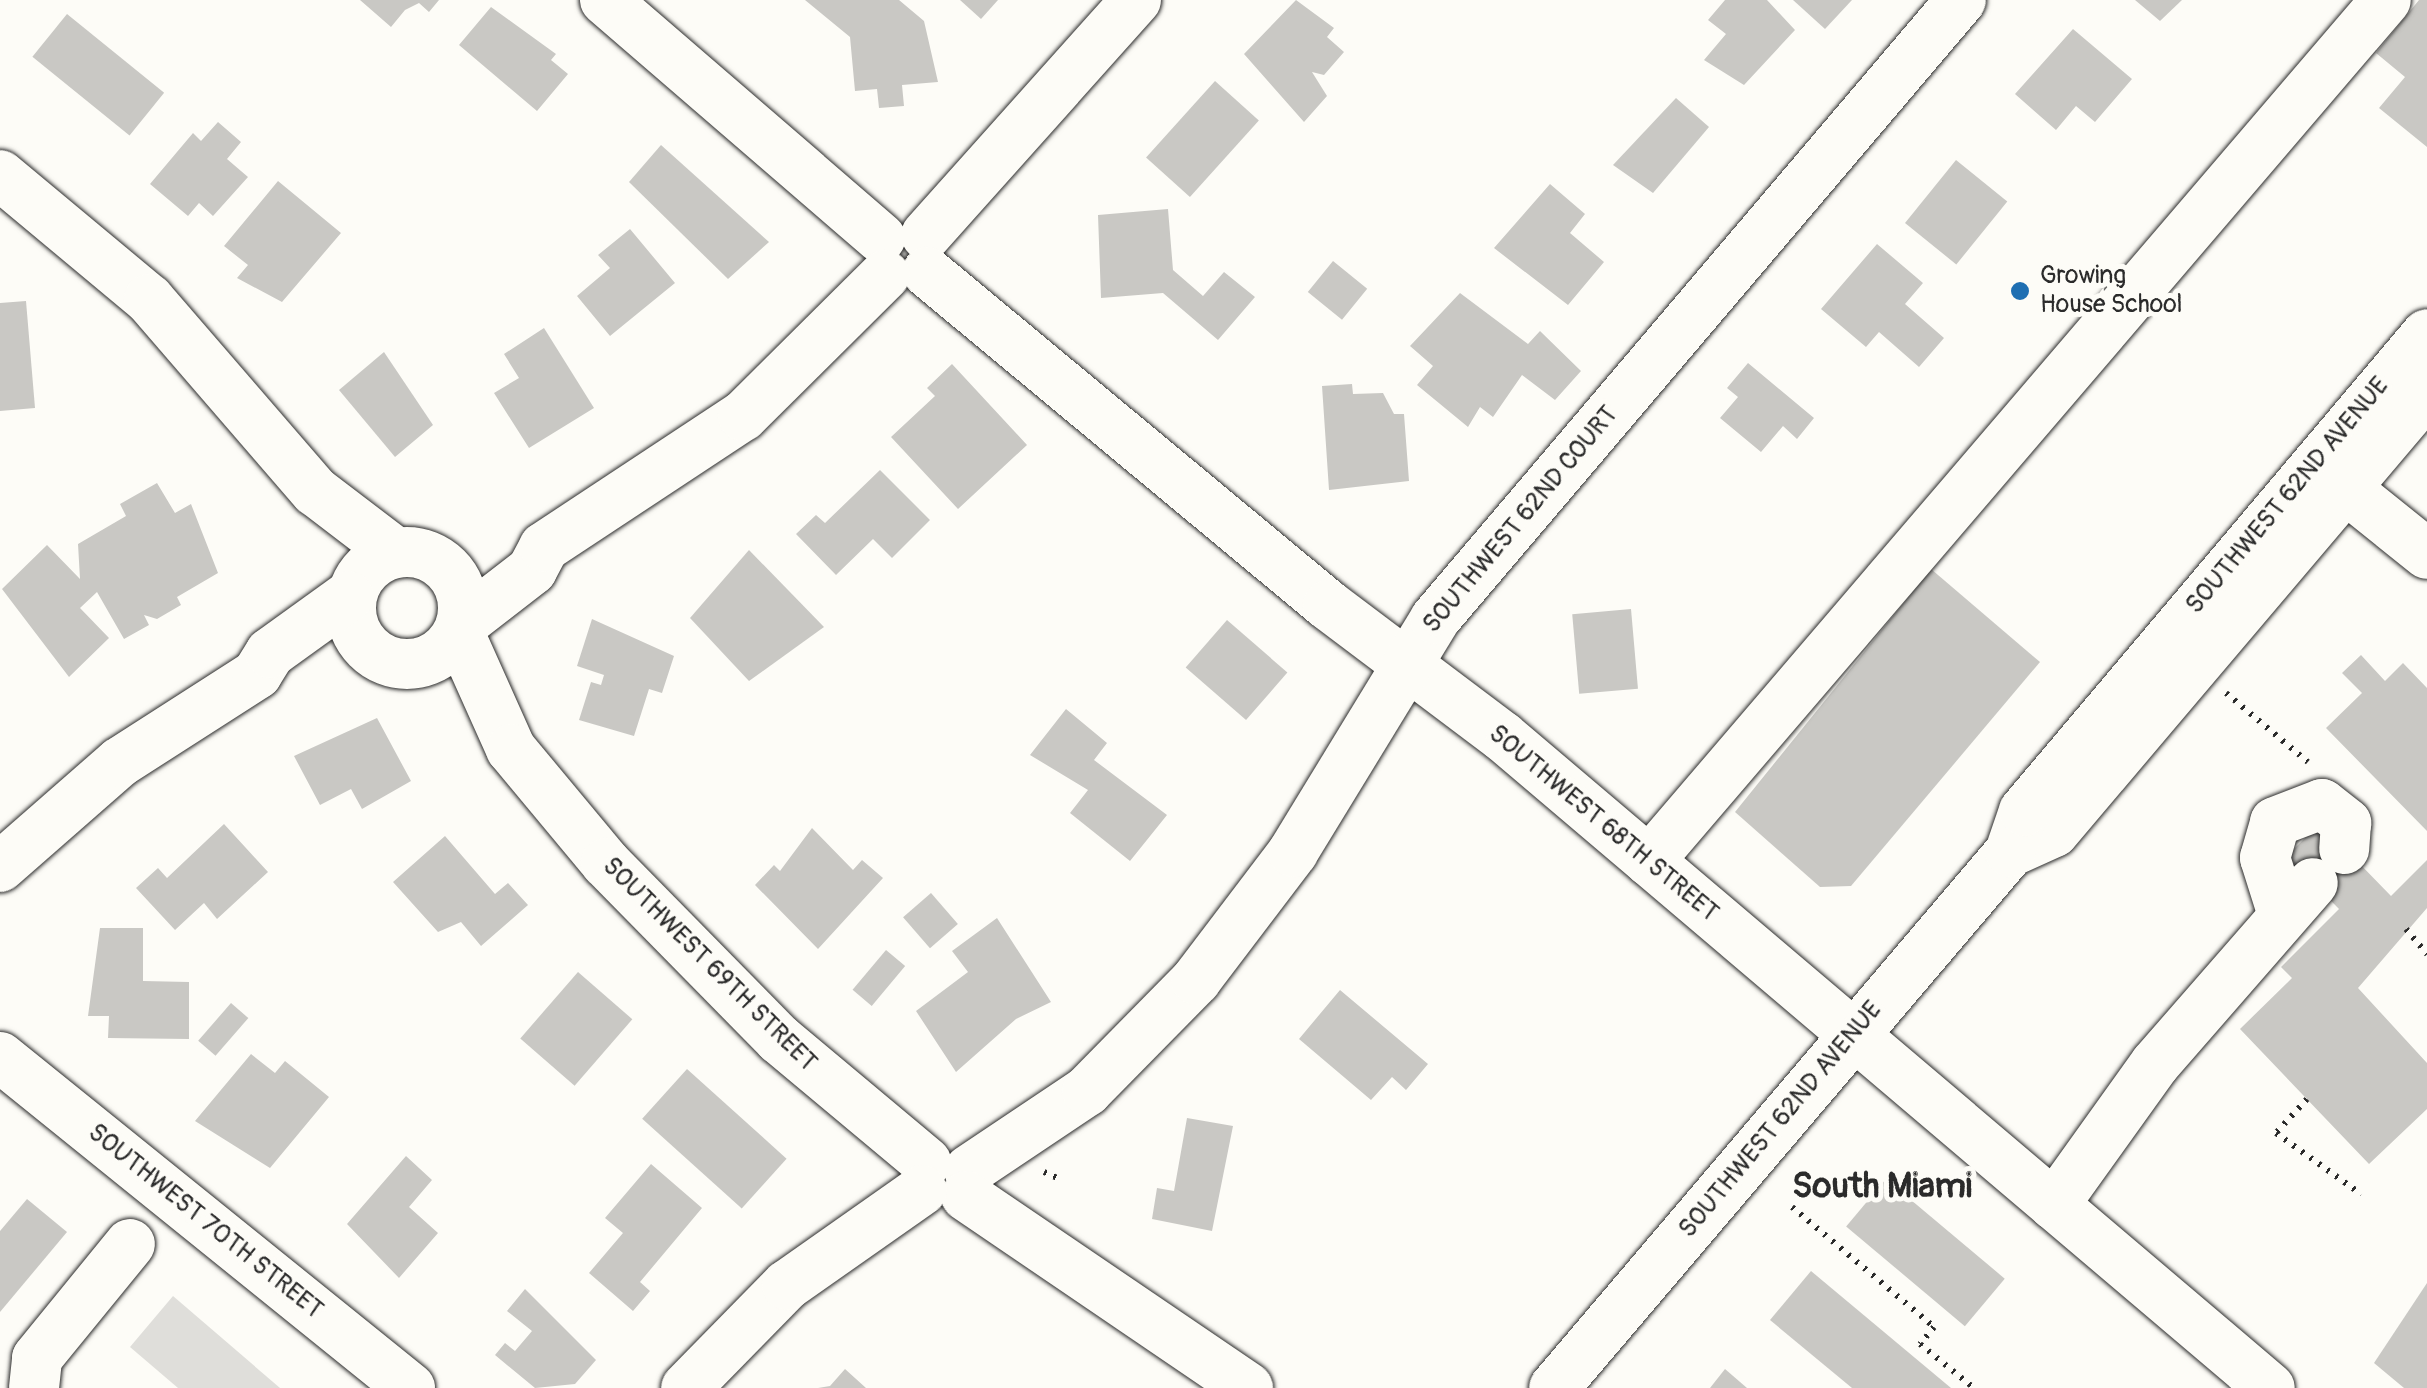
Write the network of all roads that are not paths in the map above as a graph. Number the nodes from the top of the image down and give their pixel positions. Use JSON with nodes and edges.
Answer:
{"nodes":[{"id":1,"x":605,"y":0,"type":"edge"},
{"id":2,"x":1136,"y":0,"type":"edge"},
{"id":3,"x":1961,"y":0,"type":"edge"},
{"id":4,"x":2386,"y":0,"type":"edge"},
{"id":5,"x":0,"y":176,"type":"edge"},
{"id":6,"x":905,"y":255,"type":"junction"},
{"id":7,"x":2427,"y":334,"type":"edge"},
{"id":8,"x":2427,"y":392,"type":"edge"},
{"id":9,"x":2345,"y":488,"type":"junction"},
{"id":10,"x":544,"y":547,"type":"junction"},
{"id":11,"x":2427,"y":554,"type":"edge"},
{"id":12,"x":384,"y":573,"type":"junction"},
{"id":13,"x":462,"y":628,"type":"junction"},
{"id":14,"x":393,"y":657,"type":"junction"},
{"id":15,"x":1405,"y":664,"type":"junction"},
{"id":16,"x":257,"y":674,"type":"junction"},
{"id":17,"x":510,"y":748,"type":"junction"},
{"id":18,"x":2010,"y":852,"type":"junction"},
{"id":19,"x":1649,"y":862,"type":"junction"},
{"id":20,"x":0,"y":866,"type":"edge"},
{"id":21,"x":2313,"y":882,"type":"dead end"},
{"id":22,"x":1854,"y":1034,"type":"junction"},
{"id":23,"x":0,"y":1057,"type":"edge"},
{"id":24,"x":946,"y":1179,"type":"junction"},
{"id":25,"x":2054,"y":1205,"type":"junction"},
{"id":26,"x":130,"y":1244,"type":"dead end"},
{"id":27,"x":391,"y":1382,"type":"edge"},
{"id":28,"x":2256,"y":1384,"type":"edge"},
{"id":29,"x":34,"y":1388,"type":"edge"},
{"id":30,"x":686,"y":1388,"type":"edge"},
{"id":31,"x":1248,"y":1388,"type":"edge"},
{"id":32,"x":1554,"y":1388,"type":"edge"}],
"edges":[{"from":1,"to":6,"type":"street","name":"SOUTHWEST 68TH STREET"},
{"from":2,"to":6,"type":"street"},
{"from":3,"to":15,"type":"street","name":"SOUTHWEST 62ND COURT"},
{"from":4,"to":19,"type":"street"},
{"from":5,"to":12,"type":"street"},
{"from":6,"to":10,"type":"street"},
{"from":6,"to":15,"type":"street","name":"SOUTHWEST 68TH STREET"},
{"from":7,"to":18,"type":"street","name":"SOUTHWEST 62ND AVENUE"},
{"from":8,"to":9,"type":"street","name":"SOUTHWEST 62ND AVENUE"},
{"from":9,"to":11,"type":"street"},
{"from":9,"to":18,"type":"street","name":"SOUTHWEST 62ND AVENUE"},
{"from":10,"to":12,"type":"street"},
{"from":10,"to":13,"type":"street"},
{"from":12,"to":13,"type":"street","name":"SOUTHWEST 69TH STREET"},
{"from":12,"to":14,"type":"street","name":"SOUTHWEST 69TH STREET"},
{"from":12,"to":16,"type":"street"},
{"from":13,"to":14,"type":"street"},
{"from":13,"to":17,"type":"street","name":"SOUTHWEST 69TH STREET"},
{"from":14,"to":16,"type":"street"},
{"from":14,"to":17,"type":"street","name":"SOUTHWEST 69TH STREET"},
{"from":15,"to":19,"type":"street","name":"SOUTHWEST 68TH STREET"},
{"from":15,"to":24,"type":"street","name":"SOUTHWEST 62ND COURT"},
{"from":16,"to":20,"type":"street"},
{"from":17,"to":24,"type":"street","name":"SOUTHWEST 69TH STREET"},
{"from":18,"to":22,"type":"street","name":"SOUTHWEST 62ND AVENUE"},
{"from":19,"to":22,"type":"street","name":"SOUTHWEST 68TH STREET"},
{"from":21,"to":25,"type":"street"},
{"from":22,"to":25,"type":"street","name":"SOUTHWEST 68TH STREET"},
{"from":22,"to":32,"type":"street","name":"SOUTHWEST 62ND AVENUE"},
{"from":23,"to":27,"type":"street","name":"SOUTHWEST 70TH STREET"},
{"from":24,"to":30,"type":"street","name":"SOUTHWEST 62ND COURT"},
{"from":24,"to":31,"type":"street","name":"SOUTHWEST 69TH STREET"},
{"from":25,"to":28,"type":"street","name":"SOUTHWEST 68TH STREET"},
{"from":26,"to":29,"type":"street"}]}
